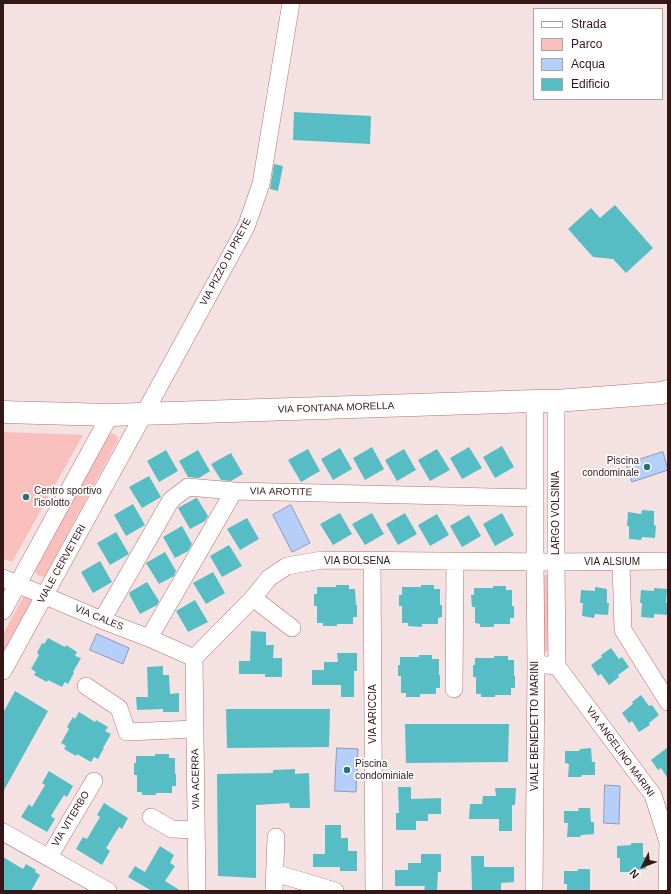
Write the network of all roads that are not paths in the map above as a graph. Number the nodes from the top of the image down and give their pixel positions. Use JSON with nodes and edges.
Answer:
{"nodes":[{"id":1,"x":291,"y":3,"type":"edge"},
{"id":2,"x":668,"y":391,"type":"edge"},
{"id":3,"x":535,"y":401,"type":"junction"},
{"id":4,"x":556,"y":401,"type":"junction"},
{"id":5,"x":3,"y":412,"type":"edge"},
{"id":6,"x":144,"y":414,"type":"junction"},
{"id":7,"x":110,"y":415,"type":"junction"},
{"id":8,"x":234,"y":491,"type":"junction"},
{"id":9,"x":535,"y":498,"type":"junction"},
{"id":10,"x":372,"y":560,"type":"junction"},
{"id":11,"x":668,"y":561,"type":"edge"},
{"id":12,"x":455,"y":562,"type":"junction"},
{"id":13,"x":535,"y":562,"type":"junction"},
{"id":14,"x":556,"y":562,"type":"junction"},
{"id":15,"x":621,"y":562,"type":"junction"},
{"id":16,"x":10,"y":581,"type":"edge"},
{"id":17,"x":45,"y":595,"type":"junction"},
{"id":18,"x":253,"y":598,"type":"junction"},
{"id":19,"x":3,"y":611,"type":"edge"},
{"id":20,"x":102,"y":620,"type":"junction"},
{"id":21,"x":292,"y":628,"type":"dead end"},
{"id":22,"x":149,"y":638,"type":"junction"},
{"id":23,"x":194,"y":658,"type":"junction"},
{"id":24,"x":536,"y":664,"type":"junction"},
{"id":25,"x":557,"y":666,"type":"junction"},
{"id":26,"x":3,"y":671,"type":"edge"},
{"id":27,"x":86,"y":686,"type":"dead end"},
{"id":28,"x":454,"y":689,"type":"dead end"},
{"id":29,"x":668,"y":702,"type":"edge"},
{"id":30,"x":195,"y":729,"type":"junction"},
{"id":31,"x":94,"y":781,"type":"dead end"},
{"id":32,"x":660,"y":795,"type":"edge"},
{"id":33,"x":151,"y":817,"type":"dead end"},
{"id":34,"x":196,"y":830,"type":"junction"},
{"id":35,"x":3,"y":832,"type":"edge"},
{"id":36,"x":276,"y":837,"type":"dead end"},
{"id":37,"x":49,"y":857,"type":"junction"},
{"id":38,"x":274,"y":873,"type":"junction"},
{"id":39,"x":108,"y":891,"type":"edge"},
{"id":40,"x":197,"y":891,"type":"edge"},
{"id":41,"x":274,"y":891,"type":"edge"},
{"id":42,"x":335,"y":891,"type":"edge"},
{"id":43,"x":374,"y":891,"type":"edge"},
{"id":44,"x":534,"y":891,"type":"edge"},
{"id":45,"x":667,"y":891,"type":"edge"}],
"edges":[{"from":1,"to":6,"type":"street","name":"VIA PIZZO DI PRETE"},
{"from":2,"to":4,"type":"street","name":"VIA FONTANA MORELLA"},
{"from":3,"to":4,"type":"street","name":"VIA FONTANA MORELLA"},
{"from":3,"to":6,"type":"street","name":"VIA FONTANA MORELLA"},
{"from":3,"to":9,"type":"street","name":"LARGO VOLSINIA"},
{"from":4,"to":14,"type":"street","name":"LARGO VOLSINIA"},
{"from":5,"to":7,"type":"street","name":"VIA FONTANA MORELLA"},
{"from":6,"to":7,"type":"street","name":"VIA FONTANA MORELLA"},
{"from":6,"to":17,"type":"street","name":"VIALE CERVETERI"},
{"from":7,"to":16,"type":"street"},
{"from":8,"to":9,"type":"street","name":"VIA AROTITE"},
{"from":8,"to":20,"type":"street","name":"VIA AROTITE"},
{"from":8,"to":22,"type":"street"},
{"from":9,"to":13,"type":"street","name":"LARGO VOLSINIA"},
{"from":10,"to":12,"type":"street","name":"VIA BOLSENA"},
{"from":10,"to":18,"type":"street","name":"VIA BOLSENA"},
{"from":10,"to":43,"type":"street","name":"VIA ARICCIA"},
{"from":11,"to":15,"type":"street","name":"VIA ALSIUM"},
{"from":12,"to":13,"type":"street","name":"VIA BOLSENA"},
{"from":12,"to":28,"type":"street"},
{"from":13,"to":14,"type":"street","name":"LARGO VOLSINIA"},
{"from":13,"to":24,"type":"street","name":"VIALE BENEDETTO MARINI"},
{"from":14,"to":15,"type":"street","name":"VIA ALSIUM"},
{"from":14,"to":25,"type":"street"},
{"from":15,"to":29,"type":"street"},
{"from":16,"to":17,"type":"street","name":"VIA CALES"},
{"from":16,"to":19,"type":"street"},
{"from":17,"to":20,"type":"street","name":"VIA CALES"},
{"from":17,"to":26,"type":"street","name":"VIALE CERVETERI"},
{"from":18,"to":21,"type":"street"},
{"from":18,"to":23,"type":"street","name":"VIA BOLSENA"},
{"from":20,"to":22,"type":"street","name":"VIA CALES"},
{"from":22,"to":23,"type":"street","name":"VIA CALES"},
{"from":23,"to":30,"type":"street","name":"VIA ACERRA"},
{"from":24,"to":25,"type":"street"},
{"from":24,"to":44,"type":"street","name":"VIALE BENEDETTO MARINI"},
{"from":25,"to":32,"type":"street","name":"VIA ANGELINO MARINI"},
{"from":27,"to":30,"type":"street"},
{"from":30,"to":34,"type":"street","name":"VIA ACERRA"},
{"from":31,"to":37,"type":"street","name":"VIA VITERBO"},
{"from":32,"to":45,"type":"street","name":"VIA ANGELINO MARINI"},
{"from":33,"to":34,"type":"street"},
{"from":34,"to":40,"type":"street","name":"VIA ACERRA"},
{"from":35,"to":37,"type":"street","name":"VIA VITERBO"},
{"from":36,"to":38,"type":"street"},
{"from":37,"to":39,"type":"street","name":"VIA VITERBO"},
{"from":38,"to":41,"type":"street"},
{"from":38,"to":42,"type":"street"}]}
